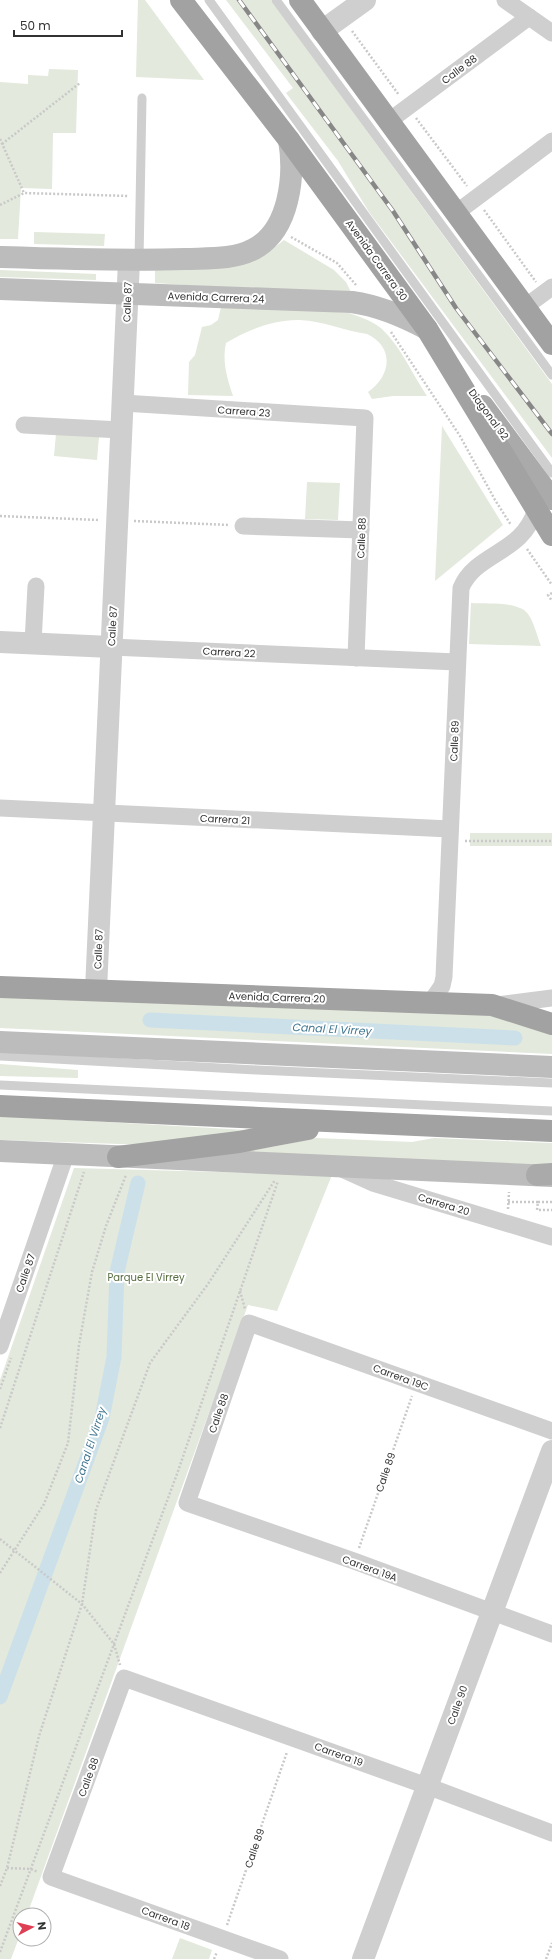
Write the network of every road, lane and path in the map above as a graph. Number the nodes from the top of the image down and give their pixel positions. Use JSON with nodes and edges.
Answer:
{"nodes":[{"id":1,"x":181,"y":0,"type":"edge"},
{"id":2,"x":209,"y":0,"type":"edge"},
{"id":3,"x":276,"y":0,"type":"edge"},
{"id":4,"x":300,"y":0,"type":"edge"},
{"id":5,"x":365,"y":0,"type":"edge"},
{"id":6,"x":505,"y":0,"type":"edge"},
{"id":7,"x":342,"y":17,"type":"junction"},
{"id":8,"x":529,"y":17,"type":"junction"},
{"id":9,"x":322,"y":31,"type":"junction"},
{"id":10,"x":552,"y":33,"type":"edge"},
{"id":11,"x":80,"y":83,"type":"dead end"},
{"id":12,"x":142,"y":98,"type":"dead end"},
{"id":13,"x":408,"y":107,"type":"junction"},
{"id":14,"x":389,"y":121,"type":"junction"},
{"id":15,"x":0,"y":140,"type":"edge"},
{"id":16,"x":289,"y":140,"type":"junction"},
{"id":17,"x":552,"y":141,"type":"edge"},
{"id":18,"x":2,"y":144,"type":"junction"},
{"id":19,"x":24,"y":193,"type":"junction"},
{"id":20,"x":476,"y":198,"type":"junction"},
{"id":21,"x":129,"y":203,"type":"dead end"},
{"id":22,"x":0,"y":205,"type":"edge"},
{"id":23,"x":456,"y":213,"type":"junction"},
{"id":24,"x":286,"y":235,"type":"dead end"},
{"id":25,"x":0,"y":257,"type":"edge"},
{"id":26,"x":134,"y":261,"type":"junction"},
{"id":27,"x":0,"y":289,"type":"edge"},
{"id":28,"x":548,"y":290,"type":"edge"},
{"id":29,"x":360,"y":291,"type":"dead end"},
{"id":30,"x":127,"y":293,"type":"junction"},
{"id":31,"x":525,"y":307,"type":"junction"},
{"id":32,"x":388,"y":328,"type":"dead end"},
{"id":33,"x":427,"y":329,"type":"junction"},
{"id":34,"x":552,"y":344,"type":"edge"},
{"id":35,"x":552,"y":375,"type":"edge"},
{"id":36,"x":122,"y":403,"type":"junction"},
{"id":37,"x":365,"y":418,"type":"joint"},
{"id":38,"x":24,"y":425,"type":"dead end"},
{"id":39,"x":121,"y":430,"type":"junction"},
{"id":40,"x":552,"y":473,"type":"edge"},
{"id":41,"x":544,"y":504,"type":"edge"},
{"id":42,"x":243,"y":526,"type":"dead end"},
{"id":43,"x":361,"y":530,"type":"junction"},
{"id":44,"x":552,"y":535,"type":"edge"},
{"id":45,"x":519,"y":538,"type":"junction"},
{"id":46,"x":552,"y":585,"type":"edge"},
{"id":47,"x":36,"y":586,"type":"dead end"},
{"id":48,"x":552,"y":593,"type":"edge"},
{"id":49,"x":552,"y":602,"type":"edge"},
{"id":50,"x":0,"y":642,"type":"edge"},
{"id":51,"x":33,"y":643,"type":"junction"},
{"id":52,"x":112,"y":646,"type":"junction"},
{"id":53,"x":356,"y":658,"type":"junction"},
{"id":54,"x":458,"y":662,"type":"junction"},
{"id":55,"x":0,"y":808,"type":"edge"},
{"id":56,"x":104,"y":813,"type":"junction"},
{"id":57,"x":450,"y":835,"type":"junction"},
{"id":58,"x":552,"y":842,"type":"edge"},
{"id":59,"x":0,"y":987,"type":"edge"},
{"id":60,"x":96,"y":990,"type":"junction"},
{"id":61,"x":552,"y":998,"type":"edge"},
{"id":62,"x":430,"y":1002,"type":"junction"},
{"id":63,"x":492,"y":1005,"type":"junction"},
{"id":64,"x":552,"y":1008,"type":"edge"},
{"id":65,"x":552,"y":1024,"type":"edge"},
{"id":66,"x":0,"y":1042,"type":"edge"},
{"id":67,"x":0,"y":1056,"type":"edge"},
{"id":68,"x":552,"y":1067,"type":"edge"},
{"id":69,"x":552,"y":1083,"type":"edge"},
{"id":70,"x":0,"y":1085,"type":"edge"},
{"id":71,"x":0,"y":1106,"type":"edge"},
{"id":72,"x":552,"y":1112,"type":"edge"},
{"id":73,"x":351,"y":1122,"type":"junction"},
{"id":74,"x":552,"y":1131,"type":"edge"},
{"id":75,"x":0,"y":1151,"type":"edge"},
{"id":76,"x":66,"y":1154,"type":"junction"},
{"id":77,"x":89,"y":1156,"type":"junction"},
{"id":78,"x":125,"y":1157,"type":"junction"},
{"id":79,"x":282,"y":1164,"type":"junction"},
{"id":80,"x":338,"y":1167,"type":"junction"},
{"id":81,"x":510,"y":1174,"type":"junction"},
{"id":82,"x":547,"y":1175,"type":"edge"},
{"id":83,"x":508,"y":1202,"type":"junction"},
{"id":84,"x":538,"y":1202,"type":"junction"},
{"id":85,"x":552,"y":1202,"type":"edge"},
{"id":86,"x":552,"y":1210,"type":"edge"},
{"id":87,"x":507,"y":1223,"type":"junction"},
{"id":88,"x":552,"y":1237,"type":"edge"},
{"id":89,"x":249,"y":1323,"type":"joint"},
{"id":90,"x":0,"y":1346,"type":"edge"},
{"id":91,"x":416,"y":1383,"type":"junction"},
{"id":92,"x":0,"y":1428,"type":"edge"},
{"id":93,"x":552,"y":1431,"type":"edge"},
{"id":94,"x":552,"y":1451,"type":"edge"},
{"id":95,"x":187,"y":1503,"type":"joint"},
{"id":96,"x":0,"y":1539,"type":"edge"},
{"id":97,"x":14,"y":1551,"type":"junction"},
{"id":98,"x":354,"y":1562,"type":"junction"},
{"id":99,"x":0,"y":1573,"type":"edge"},
{"id":100,"x":82,"y":1604,"type":"junction"},
{"id":101,"x":491,"y":1612,"type":"junction"},
{"id":102,"x":552,"y":1634,"type":"edge"},
{"id":103,"x":114,"y":1644,"type":"junction"},
{"id":104,"x":124,"y":1678,"type":"junction"},
{"id":105,"x":293,"y":1737,"type":"junction"},
{"id":106,"x":428,"y":1786,"type":"junction"},
{"id":107,"x":552,"y":1832,"type":"edge"},
{"id":108,"x":7,"y":1868,"type":"junction"},
{"id":109,"x":31,"y":1869,"type":"junction"},
{"id":110,"x":52,"y":1877,"type":"junction"},
{"id":111,"x":0,"y":1886,"type":"edge"},
{"id":112,"x":222,"y":1938,"type":"junction"},
{"id":113,"x":552,"y":1943,"type":"edge"},
{"id":114,"x":0,"y":1952,"type":"edge"},
{"id":115,"x":214,"y":1959,"type":"edge"},
{"id":116,"x":280,"y":1959,"type":"edge"},
{"id":117,"x":364,"y":1959,"type":"edge"},
{"id":118,"x":546,"y":1959,"type":"edge"}],
"edges":[{"from":1,"to":16,"type":"highway","name":"Avenida Carrera 30"},
{"from":2,"to":40,"type":"lane"},
{"from":3,"to":35,"type":"lane"},
{"from":4,"to":9,"type":"highway"},
{"from":5,"to":7,"type":"street"},
{"from":6,"to":8,"type":"street"},
{"from":7,"to":9,"type":"street"},
{"from":7,"to":13,"type":"path"},
{"from":8,"to":10,"type":"street"},
{"from":8,"to":13,"type":"street","name":"Calle 88"},
{"from":9,"to":14,"type":"highway"},
{"from":11,"to":18,"type":"path"},
{"from":12,"to":26,"type":"lane"},
{"from":13,"to":14,"type":"street","name":"Calle 88"},
{"from":13,"to":20,"type":"path"},
{"from":14,"to":23,"type":"highway"},
{"from":15,"to":18,"type":"path"},
{"from":16,"to":26,"type":"main road"},
{"from":16,"to":33,"type":"highway","name":"Avenida Carrera 30"},
{"from":17,"to":20,"type":"street"},
{"from":18,"to":19,"type":"path"},
{"from":19,"to":21,"type":"path"},
{"from":19,"to":22,"type":"path"},
{"from":20,"to":23,"type":"street"},
{"from":20,"to":28,"type":"path"},
{"from":23,"to":31,"type":"highway"},
{"from":24,"to":29,"type":"path"},
{"from":25,"to":26,"type":"main road"},
{"from":26,"to":30,"type":"street","name":"Calle 87"},
{"from":27,"to":30,"type":"main road","name":"Avenida Carrera 24"},
{"from":28,"to":31,"type":"street"},
{"from":30,"to":33,"type":"main road","name":"Avenida Carrera 24"},
{"from":30,"to":36,"type":"street","name":"Calle 87"},
{"from":31,"to":34,"type":"highway"},
{"from":32,"to":45,"type":"path"},
{"from":33,"to":41,"type":"highway","name":"Avenida Carrera 30"},
{"from":36,"to":37,"type":"street","name":"Carrera 23"},
{"from":36,"to":39,"type":"street","name":"Calle 87"},
{"from":37,"to":43,"type":"street","name":"Calle 88"},
{"from":38,"to":39,"type":"street"},
{"from":39,"to":52,"type":"street","name":"Calle 87"},
{"from":41,"to":44,"type":"highway","name":"Avenida Carrera 30"},
{"from":41,"to":45,"type":"street","name":"Calle 89"},
{"from":42,"to":43,"type":"street"},
{"from":43,"to":53,"type":"street","name":"Calle 88"},
{"from":45,"to":46,"type":"path"},
{"from":45,"to":54,"type":"street","name":"Calle 89"},
{"from":47,"to":51,"type":"street"},
{"from":48,"to":49,"type":"path"},
{"from":50,"to":51,"type":"street","name":"Carrera 22"},
{"from":51,"to":52,"type":"street","name":"Carrera 22"},
{"from":52,"to":53,"type":"street","name":"Carrera 22"},
{"from":52,"to":56,"type":"street","name":"Calle 87"},
{"from":53,"to":54,"type":"street","name":"Carrera 22"},
{"from":54,"to":57,"type":"street","name":"Calle 89"},
{"from":55,"to":56,"type":"street","name":"Carrera 21"},
{"from":56,"to":57,"type":"street","name":"Carrera 21"},
{"from":56,"to":60,"type":"street","name":"Calle 87"},
{"from":57,"to":58,"type":"path"},
{"from":57,"to":62,"type":"street","name":"Calle 89"},
{"from":59,"to":60,"type":"highway","name":"Avenida Carrera 20"},
{"from":60,"to":62,"type":"highway","name":"Avenida Carrera 20"},
{"from":61,"to":63,"type":"street"},
{"from":62,"to":63,"type":"highway","name":"Avenida Carrera 20"},
{"from":63,"to":64,"type":"highway"},
{"from":63,"to":65,"type":"highway","name":"Avenida Carrera 20"},
{"from":66,"to":68,"type":"main road"},
{"from":67,"to":69,"type":"lane"},
{"from":70,"to":72,"type":"lane"},
{"from":71,"to":73,"type":"highway"},
{"from":73,"to":74,"type":"highway"},
{"from":73,"to":78,"type":"highway"},
{"from":75,"to":76,"type":"main road"},
{"from":76,"to":77,"type":"main road"},
{"from":76,"to":90,"type":"street","name":"Calle 87"},
{"from":77,"to":78,"type":"main road"},
{"from":77,"to":92,"type":"path"},
{"from":78,"to":79,"type":"main road"},
{"from":78,"to":97,"type":"path"},
{"from":79,"to":80,"type":"main road"},
{"from":79,"to":100,"type":"path"},
{"from":79,"to":103,"type":"path"},
{"from":80,"to":81,"type":"main road"},
{"from":80,"to":87,"type":"street","name":"Carrera 20"},
{"from":81,"to":82,"type":"main road"},
{"from":81,"to":83,"type":"path"},
{"from":83,"to":84,"type":"path"},
{"from":83,"to":87,"type":"path"},
{"from":84,"to":85,"type":"path"},
{"from":84,"to":86,"type":"path"},
{"from":87,"to":88,"type":"street","name":"Carrera 20"},
{"from":89,"to":91,"type":"street","name":"Carrera 19C"},
{"from":89,"to":95,"type":"street","name":"Calle 88"},
{"from":91,"to":93,"type":"street","name":"Carrera 19C"},
{"from":91,"to":98,"type":"path","name":"Calle 89"},
{"from":94,"to":101,"type":"street","name":"Calle 90"},
{"from":95,"to":98,"type":"street","name":"Carrera 19A"},
{"from":96,"to":97,"type":"path"},
{"from":97,"to":99,"type":"path"},
{"from":97,"to":100,"type":"path"},
{"from":98,"to":101,"type":"street","name":"Carrera 19A"},
{"from":100,"to":103,"type":"path"},
{"from":100,"to":108,"type":"path"},
{"from":101,"to":102,"type":"street","name":"Carrera 19A"},
{"from":101,"to":106,"type":"street","name":"Calle 90"},
{"from":103,"to":104,"type":"path"},
{"from":103,"to":109,"type":"path"},
{"from":104,"to":105,"type":"street","name":"Carrera 19"},
{"from":104,"to":110,"type":"street","name":"Calle 88"},
{"from":105,"to":106,"type":"street","name":"Carrera 19"},
{"from":105,"to":112,"type":"path","name":"Calle 89"},
{"from":106,"to":107,"type":"street","name":"Carrera 19"},
{"from":106,"to":117,"type":"street","name":"Calle 90"},
{"from":108,"to":109,"type":"path"},
{"from":108,"to":111,"type":"path"},
{"from":109,"to":110,"type":"path"},
{"from":109,"to":114,"type":"path"},
{"from":110,"to":112,"type":"street","name":"Carrera 18"},
{"from":112,"to":115,"type":"path","name":"Calle 89"},
{"from":112,"to":116,"type":"street","name":"Carrera 18"},
{"from":113,"to":118,"type":"path"}]}
